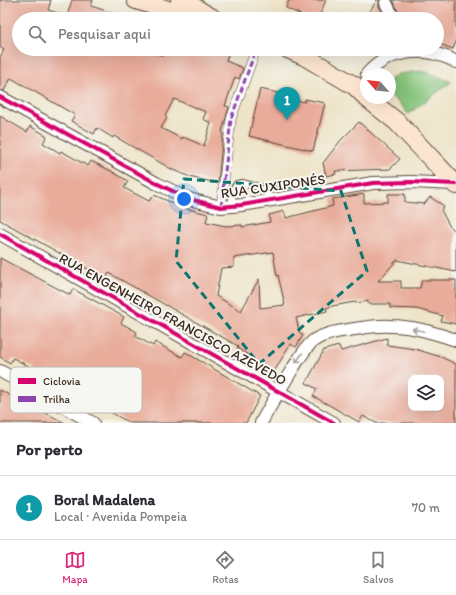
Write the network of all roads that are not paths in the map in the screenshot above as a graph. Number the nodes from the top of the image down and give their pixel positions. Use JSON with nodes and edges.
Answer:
{"nodes":[{"id":1,"x":136,"y":0,"type":"edge"},
{"id":2,"x":180,"y":0,"type":"edge"},
{"id":3,"x":386,"y":3,"type":"dead end"},
{"id":4,"x":175,"y":12,"type":"edge"},
{"id":5,"x":203,"y":12,"type":"edge"},
{"id":6,"x":390,"y":12,"type":"edge"},
{"id":7,"x":254,"y":56,"type":"edge"},
{"id":8,"x":304,"y":56,"type":"edge"},
{"id":9,"x":392,"y":56,"type":"edge"},
{"id":10,"x":440,"y":56,"type":"edge"},
{"id":11,"x":456,"y":62,"type":"edge"},
{"id":12,"x":373,"y":68,"type":"edge"},
{"id":13,"x":360,"y":84,"type":"edge"},
{"id":14,"x":0,"y":97,"type":"edge"},
{"id":15,"x":380,"y":104,"type":"edge"},
{"id":16,"x":455,"y":185,"type":"edge"},
{"id":17,"x":271,"y":200,"type":"junction"},
{"id":18,"x":226,"y":206,"type":"junction"},
{"id":19,"x":0,"y":234,"type":"edge"},
{"id":20,"x":456,"y":340,"type":"edge"},
{"id":21,"x":0,"y":372,"type":"edge"},
{"id":22,"x":10,"y":378,"type":"edge"},
{"id":23,"x":278,"y":391,"type":"junction"},
{"id":24,"x":73,"y":413,"type":"edge"},
{"id":25,"x":89,"y":422,"type":"edge"},
{"id":26,"x":260,"y":423,"type":"edge"},
{"id":27,"x":334,"y":423,"type":"edge"}],
"edges":[{"from":1,"to":4,"type":"main road"},
{"from":2,"to":5,"type":"main road"},
{"from":3,"to":6,"type":"street"},
{"from":7,"to":18,"type":"street"},
{"from":8,"to":13,"type":"main road"},
{"from":9,"to":12,"type":"street"},
{"from":10,"to":11,"type":"street"},
{"from":14,"to":18,"type":"street","name":"RUA CUXIPONÉS"},
{"from":15,"to":16,"type":"main road"},
{"from":16,"to":17,"type":"street","name":"RUA CUXIPONÉS"},
{"from":17,"to":18,"type":"street","name":"RUA CUXIPONÉS"},
{"from":17,"to":18,"type":"lane"},
{"from":19,"to":23,"type":"street","name":"RUA ENGENHEIRO FRANCISCO AZEVEDO"},
{"from":20,"to":23,"type":"street","one_way":true},
{"from":21,"to":22,"type":"street"},
{"from":23,"to":26,"type":"street"},
{"from":23,"to":27,"type":"street","name":"RUA ENGENHEIRO FRANCISCO AZEVEDO"},
{"from":24,"to":25,"type":"street"}]}
